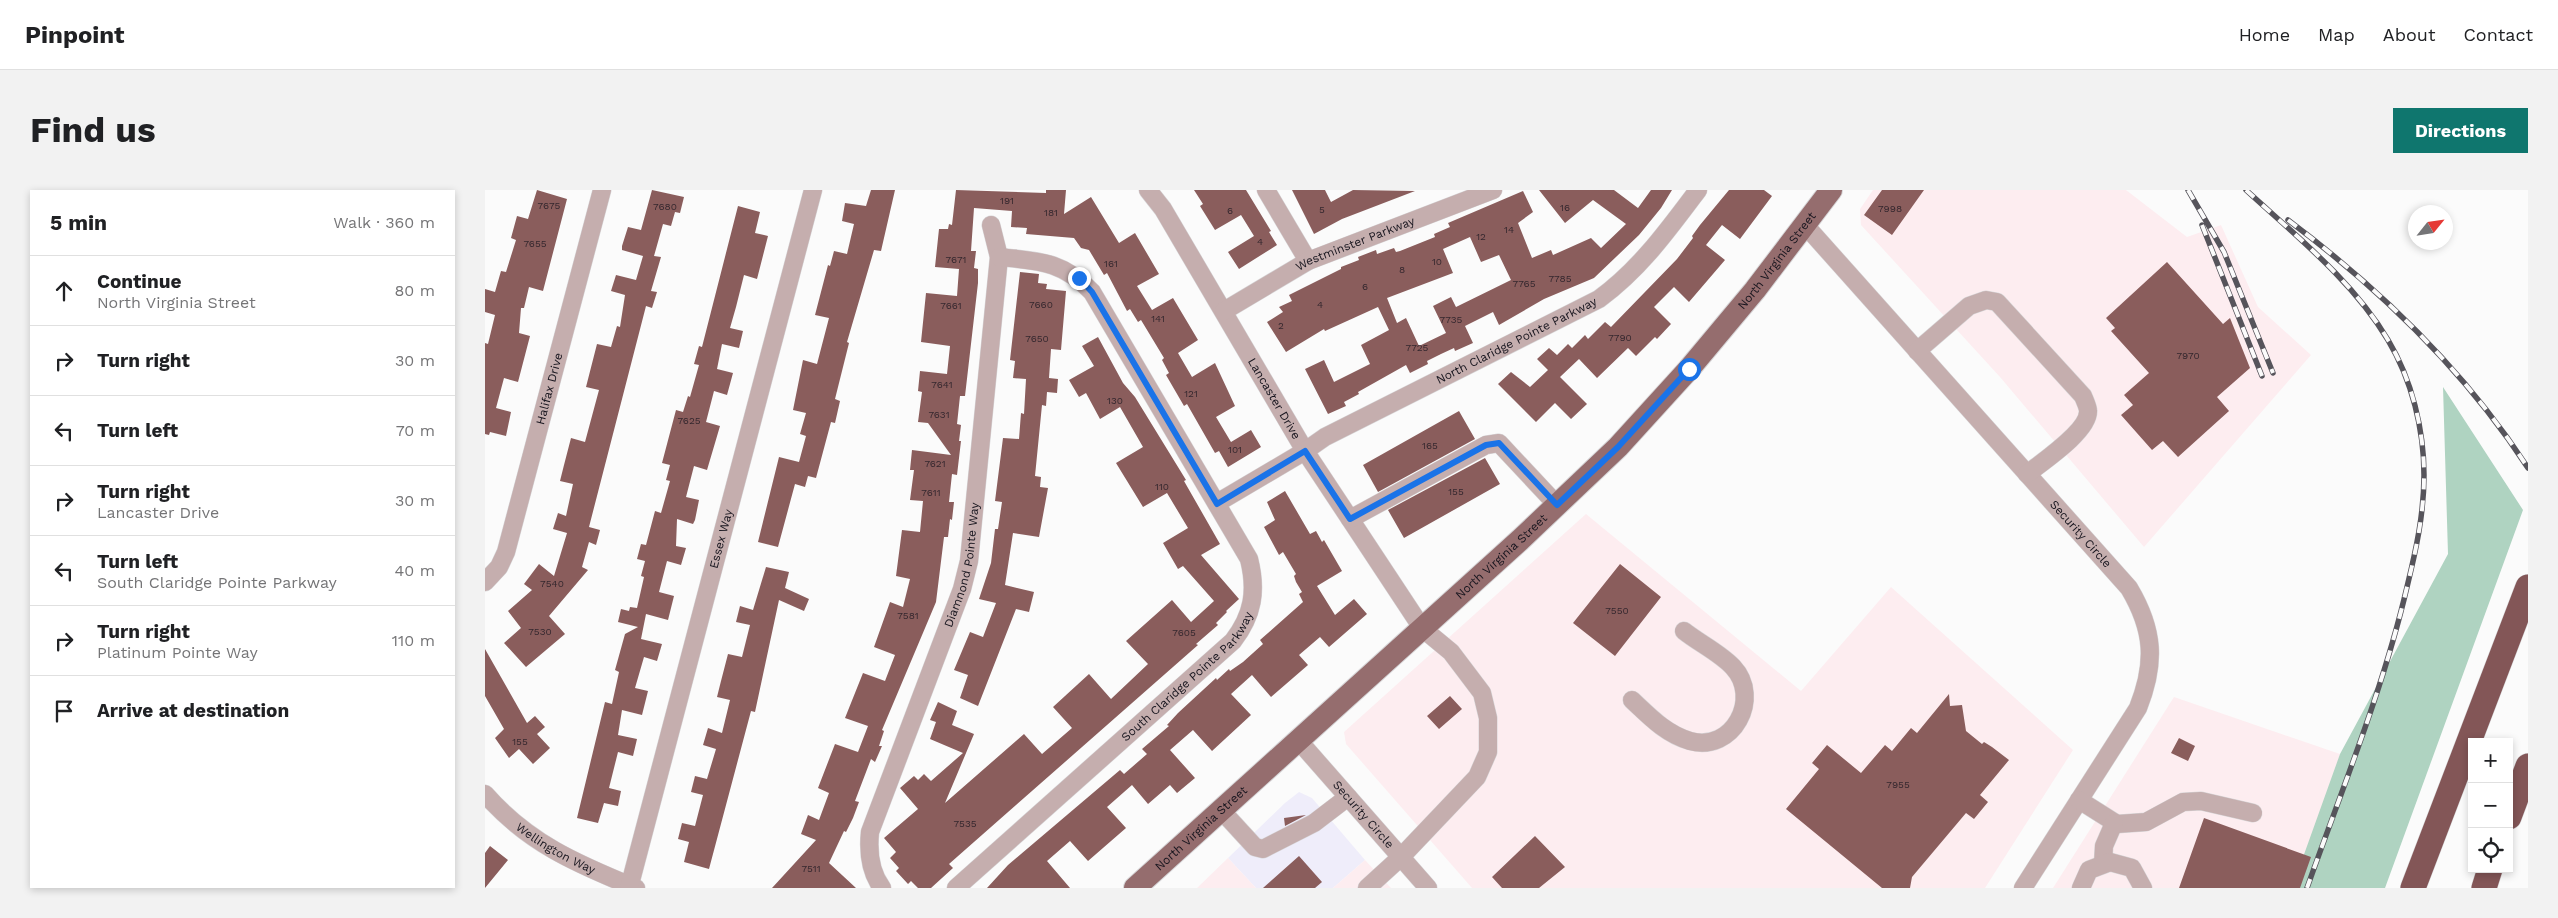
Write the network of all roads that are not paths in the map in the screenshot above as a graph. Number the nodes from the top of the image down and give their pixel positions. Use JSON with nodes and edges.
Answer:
{"nodes":[{"id":1,"x":602,"y":190,"type":"edge"},
{"id":2,"x":813,"y":190,"type":"edge"},
{"id":3,"x":1148,"y":190,"type":"edge"},
{"id":4,"x":1266,"y":190,"type":"edge"},
{"id":5,"x":1493,"y":190,"type":"edge"},
{"id":6,"x":1697,"y":190,"type":"edge"},
{"id":7,"x":1831,"y":190,"type":"edge"},
{"id":8,"x":991,"y":225,"type":"dead end"},
{"id":9,"x":1805,"y":225,"type":"junction"},
{"id":10,"x":999,"y":257,"type":"junction"},
{"id":11,"x":1308,"y":261,"type":"junction"},
{"id":12,"x":1223,"y":311,"type":"junction"},
{"id":13,"x":1917,"y":351,"type":"junction"},
{"id":14,"x":1305,"y":451,"type":"junction"},
{"id":15,"x":2027,"y":474,"type":"junction"},
{"id":16,"x":1217,"y":504,"type":"junction"},
{"id":17,"x":1557,"y":505,"type":"junction"},
{"id":18,"x":1350,"y":519,"type":"junction"},
{"id":19,"x":485,"y":582,"type":"edge"},
{"id":20,"x":2524,"y":598,"type":"edge"},
{"id":21,"x":1422,"y":628,"type":"junction"},
{"id":22,"x":1684,"y":631,"type":"dead end"},
{"id":23,"x":1632,"y":700,"type":"dead end"},
{"id":24,"x":1298,"y":740,"type":"junction"},
{"id":25,"x":2528,"y":766,"type":"edge"},
{"id":26,"x":485,"y":794,"type":"edge"},
{"id":27,"x":1348,"y":797,"type":"junction"},
{"id":28,"x":2079,"y":800,"type":"junction"},
{"id":29,"x":2528,"y":802,"type":"edge"},
{"id":30,"x":2513,"y":806,"type":"edge"},
{"id":31,"x":1221,"y":810,"type":"junction"},
{"id":32,"x":2253,"y":813,"type":"dead end"},
{"id":33,"x":2114,"y":822,"type":"junction"},
{"id":34,"x":2513,"y":823,"type":"edge"},
{"id":35,"x":1401,"y":858,"type":"junction"},
{"id":36,"x":2103,"y":864,"type":"junction"},
{"id":37,"x":2489,"y":873,"type":"edge"},
{"id":38,"x":632,"y":887,"type":"edge"},
{"id":39,"x":882,"y":888,"type":"edge"},
{"id":40,"x":957,"y":888,"type":"edge"},
{"id":41,"x":1135,"y":888,"type":"edge"},
{"id":42,"x":1367,"y":888,"type":"edge"},
{"id":43,"x":1428,"y":888,"type":"edge"},
{"id":44,"x":2023,"y":888,"type":"edge"},
{"id":45,"x":2081,"y":888,"type":"edge"},
{"id":46,"x":2143,"y":888,"type":"edge"},
{"id":47,"x":2413,"y":888,"type":"edge"},
{"id":48,"x":2484,"y":888,"type":"edge"}],
"edges":[{"from":1,"to":19,"type":"street","name":"Halifax Drive"},
{"from":2,"to":38,"type":"street","name":"Essex Way"},
{"from":3,"to":12,"type":"street","name":"Lancaster Drive"},
{"from":4,"to":11,"type":"street"},
{"from":5,"to":11,"type":"street","name":"Westminster Parkway"},
{"from":6,"to":14,"type":"street","name":"North Claridge Pointe Parkway"},
{"from":7,"to":9,"type":"main road","name":"North Virginia Street"},
{"from":8,"to":10,"type":"street","name":"Diamnond Pointe Way"},
{"from":9,"to":13,"type":"street","name":"Security Circle"},
{"from":9,"to":17,"type":"main road","name":"North Virginia Street"},
{"from":10,"to":16,"type":"street","name":"South Claridge Pointe Parkway"},
{"from":10,"to":39,"type":"street","name":"Diamnond Pointe Way"},
{"from":11,"to":12,"type":"street","name":"Westminster Parkway"},
{"from":12,"to":14,"type":"street","name":"Lancaster Drive"},
{"from":13,"to":15,"type":"street","name":"Security Circle"},
{"from":13,"to":15,"type":"street"},
{"from":14,"to":16,"type":"street"},
{"from":14,"to":18,"type":"street","name":"Lancaster Drive"},
{"from":15,"to":28,"type":"street","name":"Security Circle"},
{"from":16,"to":40,"type":"street","name":"South Claridge Pointe Parkway"},
{"from":17,"to":18,"type":"street"},
{"from":17,"to":21,"type":"main road","name":"North Virginia Street"},
{"from":18,"to":21,"type":"street","name":"Lancaster Drive"},
{"from":20,"to":47,"type":"highway"},
{"from":21,"to":24,"type":"main road","name":"North Virginia Street"},
{"from":21,"to":35,"type":"street","name":"Lancaster Drive"},
{"from":22,"to":23,"type":"street"},
{"from":24,"to":27,"type":"street","name":"Security Circle"},
{"from":24,"to":31,"type":"main road","name":"North Virginia Street"},
{"from":25,"to":30,"type":"highway"},
{"from":26,"to":38,"type":"street","name":"Wellington Way"},
{"from":27,"to":31,"type":"street"},
{"from":27,"to":35,"type":"street","name":"Security Circle"},
{"from":28,"to":33,"type":"street"},
{"from":28,"to":44,"type":"street","name":"Security Circle"},
{"from":29,"to":34,"type":"highway"},
{"from":31,"to":41,"type":"main road","name":"North Virginia Street"},
{"from":32,"to":33,"type":"street"},
{"from":33,"to":36,"type":"street"},
{"from":35,"to":42,"type":"street","name":"Lancaster Drive"},
{"from":35,"to":43,"type":"street","name":"Security Circle"},
{"from":36,"to":45,"type":"street"},
{"from":36,"to":46,"type":"street"},
{"from":37,"to":48,"type":"highway"}]}
